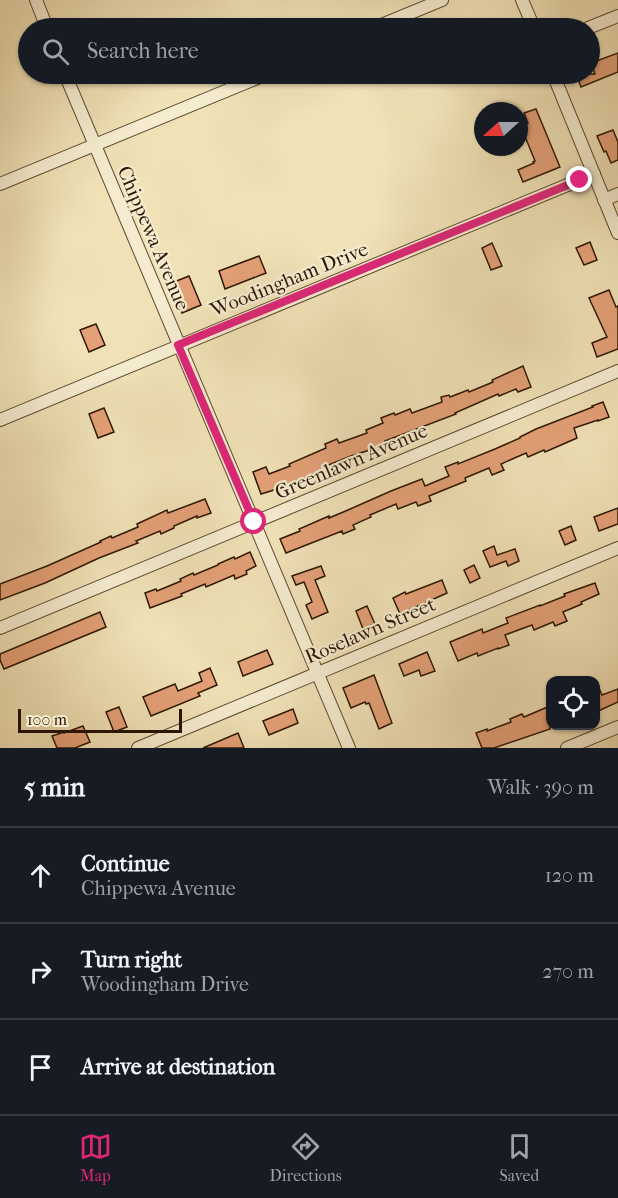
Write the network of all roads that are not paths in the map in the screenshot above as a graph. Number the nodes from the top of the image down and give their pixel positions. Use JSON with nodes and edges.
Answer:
{"nodes":[{"id":1,"x":36,"y":0,"type":"edge"},
{"id":2,"x":442,"y":0,"type":"edge"},
{"id":3,"x":522,"y":0,"type":"edge"},
{"id":4,"x":618,"y":16,"type":"edge"},
{"id":5,"x":43,"y":18,"type":"edge"},
{"id":6,"x":398,"y":18,"type":"edge"},
{"id":7,"x":530,"y":18,"type":"edge"},
{"id":8,"x":600,"y":23,"type":"edge"},
{"id":9,"x":69,"y":84,"type":"edge"},
{"id":10,"x":243,"y":84,"type":"edge"},
{"id":11,"x":557,"y":84,"type":"edge"},
{"id":12,"x":94,"y":145,"type":"junction"},
{"id":13,"x":594,"y":174,"type":"junction"},
{"id":14,"x":0,"y":184,"type":"edge"},
{"id":15,"x":618,"y":194,"type":"edge"},
{"id":16,"x":604,"y":200,"type":"junction"},
{"id":17,"x":618,"y":232,"type":"edge"},
{"id":18,"x":178,"y":345,"type":"junction"},
{"id":19,"x":618,"y":371,"type":"edge"},
{"id":20,"x":0,"y":420,"type":"edge"},
{"id":21,"x":254,"y":522,"type":"junction"},
{"id":22,"x":618,"y":548,"type":"edge"},
{"id":23,"x":0,"y":628,"type":"edge"},
{"id":24,"x":317,"y":673,"type":"junction"},
{"id":25,"x":618,"y":727,"type":"edge"},
{"id":26,"x":138,"y":748,"type":"edge"},
{"id":27,"x":348,"y":748,"type":"edge"},
{"id":28,"x":567,"y":748,"type":"edge"}],
"edges":[{"from":1,"to":5,"type":"street"},
{"from":2,"to":6,"type":"street"},
{"from":3,"to":7,"type":"street"},
{"from":4,"to":8,"type":"street"},
{"from":9,"to":12,"type":"street","name":"Chippewa Avenue"},
{"from":10,"to":12,"type":"street"},
{"from":11,"to":13,"type":"street"},
{"from":12,"to":14,"type":"street"},
{"from":12,"to":18,"type":"street","name":"Chippewa Avenue"},
{"from":13,"to":16,"type":"street"},
{"from":13,"to":18,"type":"street","name":"Woodingham Drive"},
{"from":15,"to":16,"type":"street"},
{"from":16,"to":17,"type":"street"},
{"from":18,"to":20,"type":"street","name":"Woodingham Drive"},
{"from":18,"to":21,"type":"street","name":"Chippewa Avenue"},
{"from":19,"to":21,"type":"street","name":"Greenlawn Avenue"},
{"from":21,"to":23,"type":"street","name":"Greenlawn Avenue"},
{"from":21,"to":24,"type":"street","name":"Chippewa Avenue"},
{"from":22,"to":24,"type":"street","name":"Roselawn Street"},
{"from":24,"to":26,"type":"street","name":"Roselawn Street"},
{"from":24,"to":27,"type":"street","name":"Chippewa Avenue"},
{"from":25,"to":28,"type":"street"}]}
